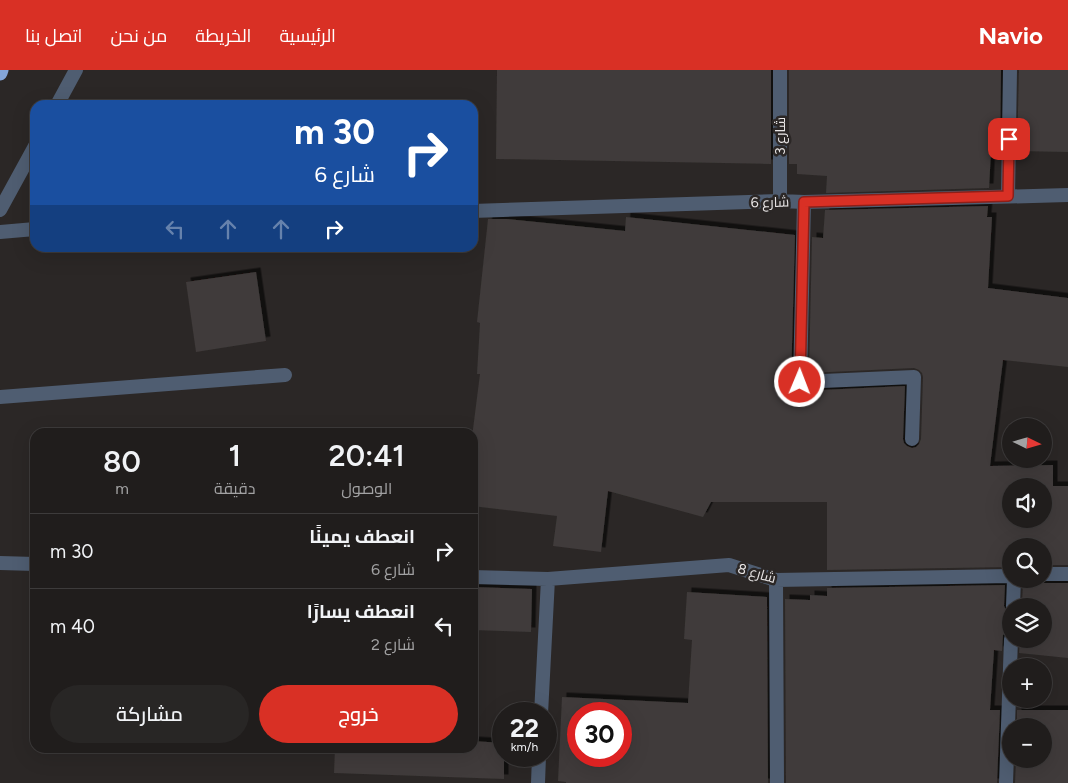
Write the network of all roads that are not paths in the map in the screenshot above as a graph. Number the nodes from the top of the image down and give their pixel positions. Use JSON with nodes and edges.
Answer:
{"nodes":[{"id":1,"x":76,"y":70,"type":"edge"},
{"id":2,"x":780,"y":70,"type":"edge"},
{"id":3,"x":1010,"y":70,"type":"edge"},
{"id":4,"x":60,"y":100,"type":"edge"},
{"id":5,"x":30,"y":155,"type":"edge"},
{"id":6,"x":1068,"y":195,"type":"edge"},
{"id":7,"x":1008,"y":196,"type":"junction"},
{"id":8,"x":780,"y":202,"type":"junction"},
{"id":9,"x":804,"y":202,"type":"junction"},
{"id":10,"x":0,"y":210,"type":"edge"},
{"id":11,"x":478,"y":211,"type":"edge"},
{"id":12,"x":30,"y":229,"type":"edge"},
{"id":13,"x":0,"y":232,"type":"edge"},
{"id":14,"x":285,"y":375,"type":"dead end"},
{"id":15,"x":0,"y":398,"type":"edge"},
{"id":16,"x":912,"y":439,"type":"dead end"},
{"id":17,"x":0,"y":563,"type":"edge"},
{"id":18,"x":30,"y":564,"type":"edge"},
{"id":19,"x":1052,"y":574,"type":"edge"},
{"id":20,"x":1068,"y":574,"type":"edge"},
{"id":21,"x":478,"y":577,"type":"edge"},
{"id":22,"x":1002,"y":578,"type":"edge"},
{"id":23,"x":548,"y":579,"type":"junction"},
{"id":24,"x":776,"y":580,"type":"junction"},
{"id":25,"x":1011,"y":648,"type":"edge"},
{"id":26,"x":542,"y":702,"type":"edge"},
{"id":27,"x":539,"y":767,"type":"edge"},
{"id":28,"x":538,"y":783,"type":"edge"},
{"id":29,"x":777,"y":783,"type":"edge"},
{"id":30,"x":1006,"y":783,"type":"edge"}],
"edges":[{"from":1,"to":4,"type":"street"},
{"from":2,"to":8,"type":"street","name":"شارع 3"},
{"from":3,"to":7,"type":"street"},
{"from":5,"to":10,"type":"street"},
{"from":6,"to":7,"type":"street","name":"شارع 6"},
{"from":7,"to":9,"type":"street","name":"شارع 6"},
{"from":8,"to":9,"type":"street","name":"شارع 6"},
{"from":8,"to":11,"type":"street","name":"شارع 6"},
{"from":9,"to":16,"type":"street"},
{"from":12,"to":13,"type":"street"},
{"from":14,"to":15,"type":"street"},
{"from":17,"to":18,"type":"street"},
{"from":19,"to":20,"type":"street"},
{"from":21,"to":23,"type":"street","name":"شارع 8"},
{"from":22,"to":24,"type":"street","name":"شارع 8"},
{"from":23,"to":24,"type":"street","name":"شارع 8"},
{"from":23,"to":26,"type":"street"},
{"from":24,"to":29,"type":"street"},
{"from":25,"to":30,"type":"street"},
{"from":27,"to":28,"type":"street"}]}
